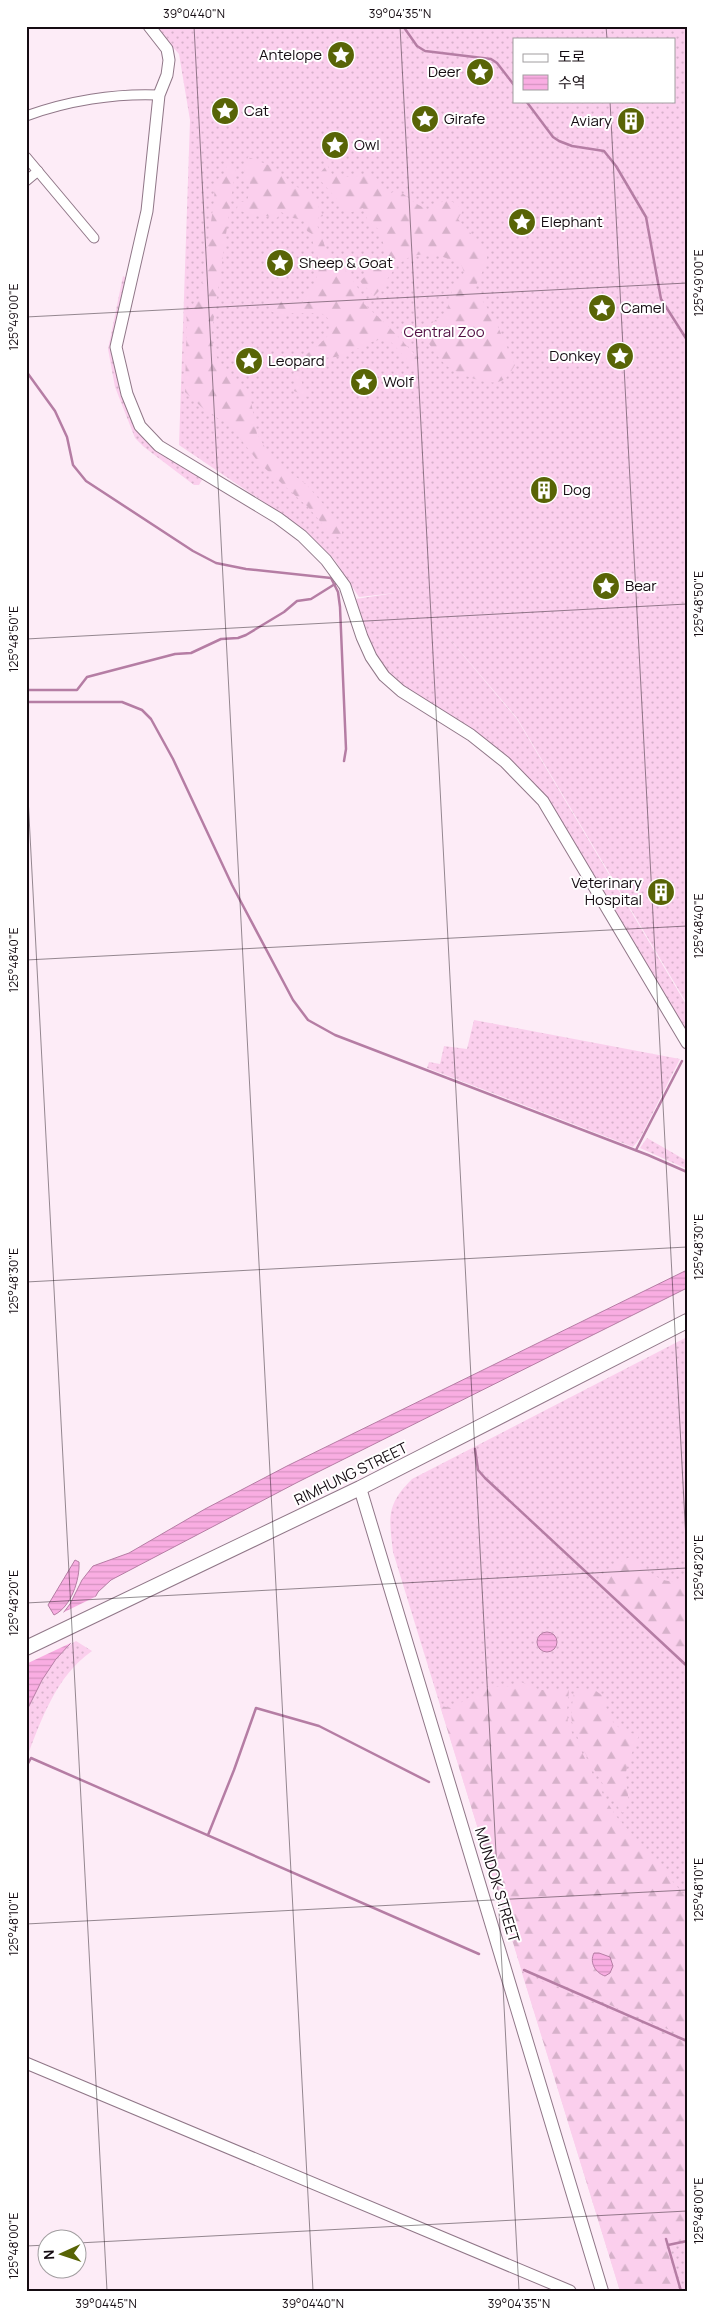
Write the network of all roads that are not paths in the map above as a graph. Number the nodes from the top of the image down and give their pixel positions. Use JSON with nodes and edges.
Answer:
{"nodes":[{"id":1,"x":149,"y":26,"type":"edge"},
{"id":2,"x":159,"y":95,"type":"junction"},
{"id":3,"x":26,"y":116,"type":"edge"},
{"id":4,"x":26,"y":157,"type":"edge"},
{"id":5,"x":38,"y":171,"type":"junction"},
{"id":6,"x":26,"y":181,"type":"edge"},
{"id":7,"x":94,"y":238,"type":"dead end"},
{"id":8,"x":687,"y":1043,"type":"edge"},
{"id":9,"x":687,"y":1321,"type":"edge"},
{"id":10,"x":360,"y":1488,"type":"junction"},
{"id":11,"x":26,"y":1648,"type":"edge"},
{"id":12,"x":26,"y":2063,"type":"edge"},
{"id":13,"x":570,"y":2291,"type":"edge"},
{"id":14,"x":602,"y":2291,"type":"edge"}],
"edges":[{"from":1,"to":2,"type":"street"},
{"from":2,"to":3,"type":"street"},
{"from":2,"to":8,"type":"street"},
{"from":4,"to":5,"type":"street"},
{"from":5,"to":6,"type":"street"},
{"from":5,"to":7,"type":"street"},
{"from":9,"to":10,"type":"main road","name":"RIMHUNG STREET"},
{"from":10,"to":11,"type":"main road","name":"RIMHUNG STREET"},
{"from":10,"to":14,"type":"main road","name":"MUNDOK STREET"},
{"from":12,"to":13,"type":"street"}]}
